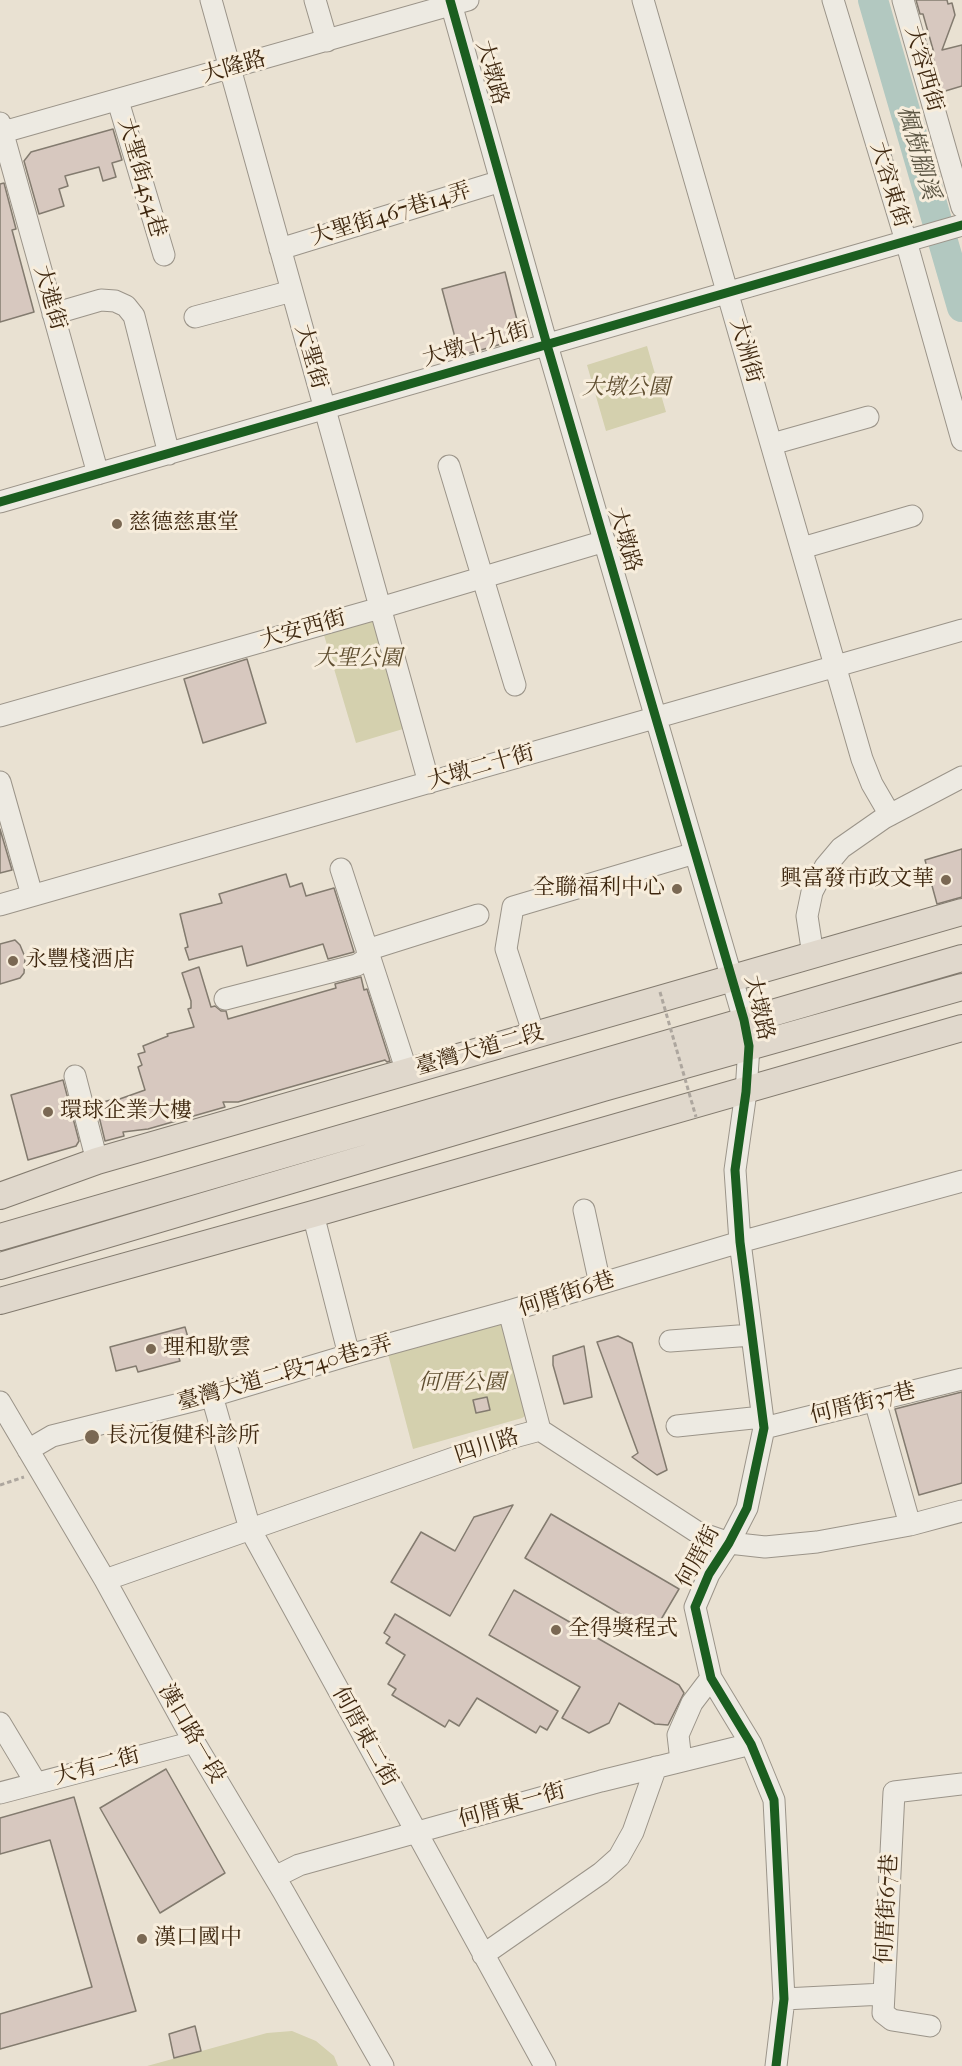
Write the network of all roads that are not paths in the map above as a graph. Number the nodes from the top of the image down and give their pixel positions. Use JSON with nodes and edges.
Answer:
{"nodes":[{"id":1,"x":211,"y":0,"type":"edge"},
{"id":2,"x":315,"y":0,"type":"edge"},
{"id":3,"x":643,"y":0,"type":"edge"},
{"id":4,"x":833,"y":0,"type":"edge"},
{"id":5,"x":903,"y":0,"type":"edge"},
{"id":6,"x":457,"y":2,"type":"edge"},
{"id":7,"x":327,"y":41,"type":"junction"},
{"id":8,"x":231,"y":69,"type":"junction"},
{"id":9,"x":118,"y":101,"type":"junction"},
{"id":10,"x":1,"y":130,"type":"edge"},
{"id":11,"x":501,"y":181,"type":"junction"},
{"id":12,"x":962,"y":207,"type":"edge"},
{"id":13,"x":962,"y":225,"type":"edge"},
{"id":14,"x":906,"y":242,"type":"junction"},
{"id":15,"x":280,"y":249,"type":"junction"},
{"id":16,"x":164,"y":255,"type":"dead end"},
{"id":17,"x":292,"y":291,"type":"junction"},
{"id":18,"x":728,"y":293,"type":"junction"},
{"id":19,"x":53,"y":314,"type":"junction"},
{"id":20,"x":195,"y":317,"type":"dead end"},
{"id":21,"x":547,"y":345,"type":"junction"},
{"id":22,"x":325,"y":409,"type":"junction"},
{"id":23,"x":868,"y":417,"type":"dead end"},
{"id":24,"x":962,"y":440,"type":"edge"},
{"id":25,"x":772,"y":444,"type":"junction"},
{"id":26,"x":169,"y":454,"type":"junction"},
{"id":27,"x":449,"y":466,"type":"dead end"},
{"id":28,"x":98,"y":474,"type":"junction"},
{"id":29,"x":0,"y":502,"type":"edge"},
{"id":30,"x":912,"y":516,"type":"dead end"},
{"id":31,"x":604,"y":541,"type":"junction"},
{"id":32,"x":802,"y":548,"type":"junction"},
{"id":33,"x":482,"y":577,"type":"junction"},
{"id":34,"x":380,"y":608,"type":"junction"},
{"id":35,"x":962,"y":630,"type":"edge"},
{"id":36,"x":836,"y":667,"type":"junction"},
{"id":37,"x":515,"y":685,"type":"dead end"},
{"id":38,"x":0,"y":716,"type":"edge"},
{"id":39,"x":656,"y":718,"type":"junction"},
{"id":40,"x":962,"y":777,"type":"edge"},
{"id":41,"x":0,"y":782,"type":"edge"},
{"id":42,"x":429,"y":783,"type":"junction"},
{"id":43,"x":890,"y":815,"type":"junction"},
{"id":44,"x":695,"y":853,"type":"junction"},
{"id":45,"x":341,"y":869,"type":"dead end"},
{"id":46,"x":32,"y":895,"type":"junction"},
{"id":47,"x":0,"y":905,"type":"edge"},
{"id":48,"x":962,"y":912,"type":"edge"},
{"id":49,"x":478,"y":915,"type":"dead end"},
{"id":50,"x":368,"y":953,"type":"junction"},
{"id":51,"x":813,"y":955,"type":"junction"},
{"id":52,"x":962,"y":958,"type":"edge"},
{"id":53,"x":732,"y":978,"type":"junction"},
{"id":54,"x":962,"y":987,"type":"edge"},
{"id":55,"x":225,"y":999,"type":"dead end"},
{"id":56,"x":744,"y":1020,"type":"junction"},
{"id":57,"x":962,"y":1028,"type":"edge"},
{"id":58,"x":534,"y":1035,"type":"junction"},
{"id":59,"x":749,"y":1046,"type":"junction"},
{"id":60,"x":407,"y":1072,"type":"junction"},
{"id":61,"x":75,"y":1076,"type":"dead end"},
{"id":62,"x":746,"y":1092,"type":"junction"},
{"id":63,"x":97,"y":1161,"type":"junction"},
{"id":64,"x":962,"y":1181,"type":"edge"},
{"id":65,"x":0,"y":1196,"type":"edge"},
{"id":66,"x":584,"y":1210,"type":"dead end"},
{"id":67,"x":313,"y":1214,"type":"junction"},
{"id":68,"x":0,"y":1237,"type":"edge"},
{"id":69,"x":740,"y":1242,"type":"junction"},
{"id":70,"x":0,"y":1266,"type":"edge"},
{"id":71,"x":600,"y":1284,"type":"junction"},
{"id":72,"x":0,"y":1301,"type":"edge"},
{"id":73,"x":509,"y":1311,"type":"junction"},
{"id":74,"x":752,"y":1335,"type":"junction"},
{"id":75,"x":670,"y":1341,"type":"dead end"},
{"id":76,"x":350,"y":1355,"type":"junction"},
{"id":77,"x":962,"y":1379,"type":"edge"},
{"id":78,"x":212,"y":1396,"type":"junction"},
{"id":79,"x":875,"y":1401,"type":"junction"},
{"id":80,"x":0,"y":1402,"type":"edge"},
{"id":81,"x":763,"y":1423,"type":"junction"},
{"id":82,"x":677,"y":1426,"type":"dead end"},
{"id":83,"x":540,"y":1430,"type":"junction"},
{"id":84,"x":28,"y":1450,"type":"junction"},
{"id":85,"x":961,"y":1515,"type":"edge"},
{"id":86,"x":910,"y":1525,"type":"junction"},
{"id":87,"x":250,"y":1529,"type":"junction"},
{"id":88,"x":729,"y":1543,"type":"junction"},
{"id":89,"x":105,"y":1580,"type":"junction"},
{"id":90,"x":711,"y":1678,"type":"junction"},
{"id":91,"x":0,"y":1723,"type":"edge"},
{"id":92,"x":194,"y":1742,"type":"junction"},
{"id":93,"x":751,"y":1744,"type":"junction"},
{"id":94,"x":681,"y":1761,"type":"junction"},
{"id":95,"x":656,"y":1767,"type":"junction"},
{"id":96,"x":36,"y":1784,"type":"junction"},
{"id":97,"x":962,"y":1784,"type":"edge"},
{"id":98,"x":0,"y":1793,"type":"edge"},
{"id":99,"x":416,"y":1833,"type":"junction"},
{"id":100,"x":275,"y":1877,"type":"junction"},
{"id":101,"x":483,"y":1955,"type":"junction"},
{"id":102,"x":884,"y":1994,"type":"junction"},
{"id":103,"x":784,"y":1999,"type":"junction"},
{"id":104,"x":930,"y":2026,"type":"dead end"},
{"id":105,"x":383,"y":2066,"type":"edge"},
{"id":106,"x":545,"y":2066,"type":"edge"},
{"id":107,"x":776,"y":2066,"type":"edge"}],
"edges":[{"from":1,"to":8,"type":"street","name":"大聖街"},
{"from":2,"to":7,"type":"street"},
{"from":3,"to":18,"type":"street","name":"大洲街"},
{"from":4,"to":14,"type":"street","name":"大容東街"},
{"from":5,"to":12,"type":"street","name":"大容西街"},
{"from":6,"to":7,"type":"street","name":"大隆路"},
{"from":6,"to":11,"type":"street","name":"大墩路"},
{"from":7,"to":8,"type":"street","name":"大隆路"},
{"from":8,"to":9,"type":"street","name":"大隆路"},
{"from":8,"to":15,"type":"street","name":"大聖街"},
{"from":9,"to":10,"type":"street","name":"大隆路"},
{"from":9,"to":16,"type":"street","name":"大聖街454巷"},
{"from":10,"to":19,"type":"street","name":"大進街"},
{"from":11,"to":15,"type":"street","name":"大聖街467巷14弄"},
{"from":11,"to":21,"type":"street","name":"大墩路"},
{"from":13,"to":14,"type":"street","name":"大墩十九街"},
{"from":14,"to":18,"type":"street","name":"大墩十九街"},
{"from":14,"to":24,"type":"street","name":"大容東街"},
{"from":15,"to":17,"type":"street","name":"大聖街"},
{"from":17,"to":20,"type":"street"},
{"from":17,"to":22,"type":"street","name":"大聖街"},
{"from":18,"to":21,"type":"street","name":"大墩十九街"},
{"from":18,"to":25,"type":"street","name":"大洲街"},
{"from":19,"to":26,"type":"street"},
{"from":19,"to":28,"type":"street","name":"大進街"},
{"from":21,"to":22,"type":"street","name":"大墩十九街"},
{"from":21,"to":31,"type":"street","name":"大墩路"},
{"from":22,"to":26,"type":"street","name":"大墩十九街"},
{"from":22,"to":34,"type":"street","name":"大聖街"},
{"from":23,"to":25,"type":"street"},
{"from":25,"to":32,"type":"street","name":"大洲街"},
{"from":26,"to":28,"type":"street","name":"大墩十九街"},
{"from":27,"to":33,"type":"street"},
{"from":28,"to":29,"type":"street","name":"大墩十九街"},
{"from":30,"to":32,"type":"street"},
{"from":31,"to":33,"type":"street","name":"大安西街"},
{"from":31,"to":39,"type":"street","name":"大墩路"},
{"from":32,"to":36,"type":"street","name":"大洲街"},
{"from":33,"to":34,"type":"street","name":"大安西街"},
{"from":33,"to":37,"type":"street"},
{"from":34,"to":38,"type":"street","name":"大安西街"},
{"from":34,"to":42,"type":"street","name":"大聖街"},
{"from":35,"to":36,"type":"street","name":"大墩二十街"},
{"from":36,"to":39,"type":"street","name":"大墩二十街"},
{"from":36,"to":43,"type":"street","name":"大洲街"},
{"from":39,"to":42,"type":"street","name":"大墩二十街"},
{"from":39,"to":44,"type":"street","name":"大墩路"},
{"from":40,"to":43,"type":"street"},
{"from":41,"to":46,"type":"street"},
{"from":42,"to":46,"type":"street","name":"大墩二十街"},
{"from":43,"to":51,"type":"street"},
{"from":44,"to":53,"type":"street","name":"大墩路"},
{"from":44,"to":58,"type":"street"},
{"from":45,"to":50,"type":"street"},
{"from":46,"to":47,"type":"street","name":"大墩二十街"},
{"from":48,"to":51,"type":"main road","name":"臺灣大道二段"},
{"from":49,"to":50,"type":"street"},
{"from":50,"to":55,"type":"street"},
{"from":50,"to":60,"type":"street"},
{"from":51,"to":53,"type":"main road","name":"臺灣大道二段"},
{"from":52,"to":56,"type":"main road","name":"臺灣大道二段"},
{"from":53,"to":56,"type":"street","name":"大墩路"},
{"from":53,"to":58,"type":"main road","name":"臺灣大道二段"},
{"from":54,"to":59,"type":"main road"},
{"from":56,"to":59,"type":"street","name":"大墩路"},
{"from":56,"to":68,"type":"main road","name":"臺灣大道二段"},
{"from":57,"to":62,"type":"main road"},
{"from":58,"to":60,"type":"main road","name":"臺灣大道二段"},
{"from":59,"to":62,"type":"street","name":"大墩路"},
{"from":59,"to":70,"type":"main road"},
{"from":60,"to":63,"type":"main road","name":"臺灣大道二段"},
{"from":61,"to":63,"type":"street"},
{"from":62,"to":67,"type":"main road"},
{"from":62,"to":69,"type":"street","name":"何厝街"},
{"from":63,"to":65,"type":"main road","name":"臺灣大道二段"},
{"from":64,"to":69,"type":"street","name":"何厝街6巷"},
{"from":66,"to":71,"type":"street"},
{"from":67,"to":72,"type":"main road"},
{"from":67,"to":76,"type":"street"},
{"from":69,"to":71,"type":"street","name":"何厝街6巷"},
{"from":69,"to":74,"type":"street","name":"何厝街"},
{"from":71,"to":73,"type":"street","name":"何厝街6巷"},
{"from":73,"to":76,"type":"street","name":"臺灣大道二段740巷2弄"},
{"from":73,"to":83,"type":"street","name":"何厝街6巷"},
{"from":74,"to":75,"type":"street"},
{"from":74,"to":81,"type":"street","name":"何厝街"},
{"from":76,"to":78,"type":"street","name":"臺灣大道二段740巷2弄"},
{"from":77,"to":79,"type":"street","name":"何厝街37巷"},
{"from":78,"to":84,"type":"street","name":"臺灣大道二段740巷2弄"},
{"from":78,"to":87,"type":"street","name":"何厝東二街"},
{"from":79,"to":81,"type":"street","name":"何厝街37巷"},
{"from":79,"to":86,"type":"street"},
{"from":80,"to":84,"type":"street","name":"漢口路一段"},
{"from":81,"to":82,"type":"street","name":"何厝街37巷"},
{"from":81,"to":88,"type":"street","name":"何厝街"},
{"from":83,"to":87,"type":"street","name":"四川路"},
{"from":83,"to":88,"type":"street","name":"四川路"},
{"from":84,"to":89,"type":"street","name":"漢口路一段"},
{"from":85,"to":86,"type":"street","name":"四川路"},
{"from":86,"to":88,"type":"street","name":"四川路"},
{"from":87,"to":89,"type":"street","name":"四川路"},
{"from":87,"to":99,"type":"street","name":"何厝東二街"},
{"from":88,"to":90,"type":"street","name":"何厝街"},
{"from":89,"to":92,"type":"street","name":"漢口路一段"},
{"from":90,"to":93,"type":"street","name":"何厝街"},
{"from":90,"to":94,"type":"street"},
{"from":91,"to":96,"type":"street"},
{"from":92,"to":96,"type":"street","name":"大有二街"},
{"from":92,"to":100,"type":"street","name":"漢口路一段"},
{"from":93,"to":94,"type":"street","name":"何厝東一街"},
{"from":93,"to":103,"type":"street","name":"何厝街"},
{"from":94,"to":95,"type":"street","name":"何厝東一街"},
{"from":95,"to":99,"type":"street","name":"何厝東一街"},
{"from":95,"to":101,"type":"street"},
{"from":96,"to":98,"type":"street","name":"大有二街"},
{"from":97,"to":102,"type":"street","name":"何厝街67巷"},
{"from":99,"to":100,"type":"street","name":"何厝東一街"},
{"from":99,"to":101,"type":"street","name":"何厝東二街"},
{"from":100,"to":105,"type":"street","name":"漢口路一段"},
{"from":101,"to":106,"type":"street","name":"何厝東二街"},
{"from":102,"to":103,"type":"street","name":"何厝街67巷"},
{"from":102,"to":104,"type":"street"},
{"from":103,"to":107,"type":"street","name":"何厝街"}]}
